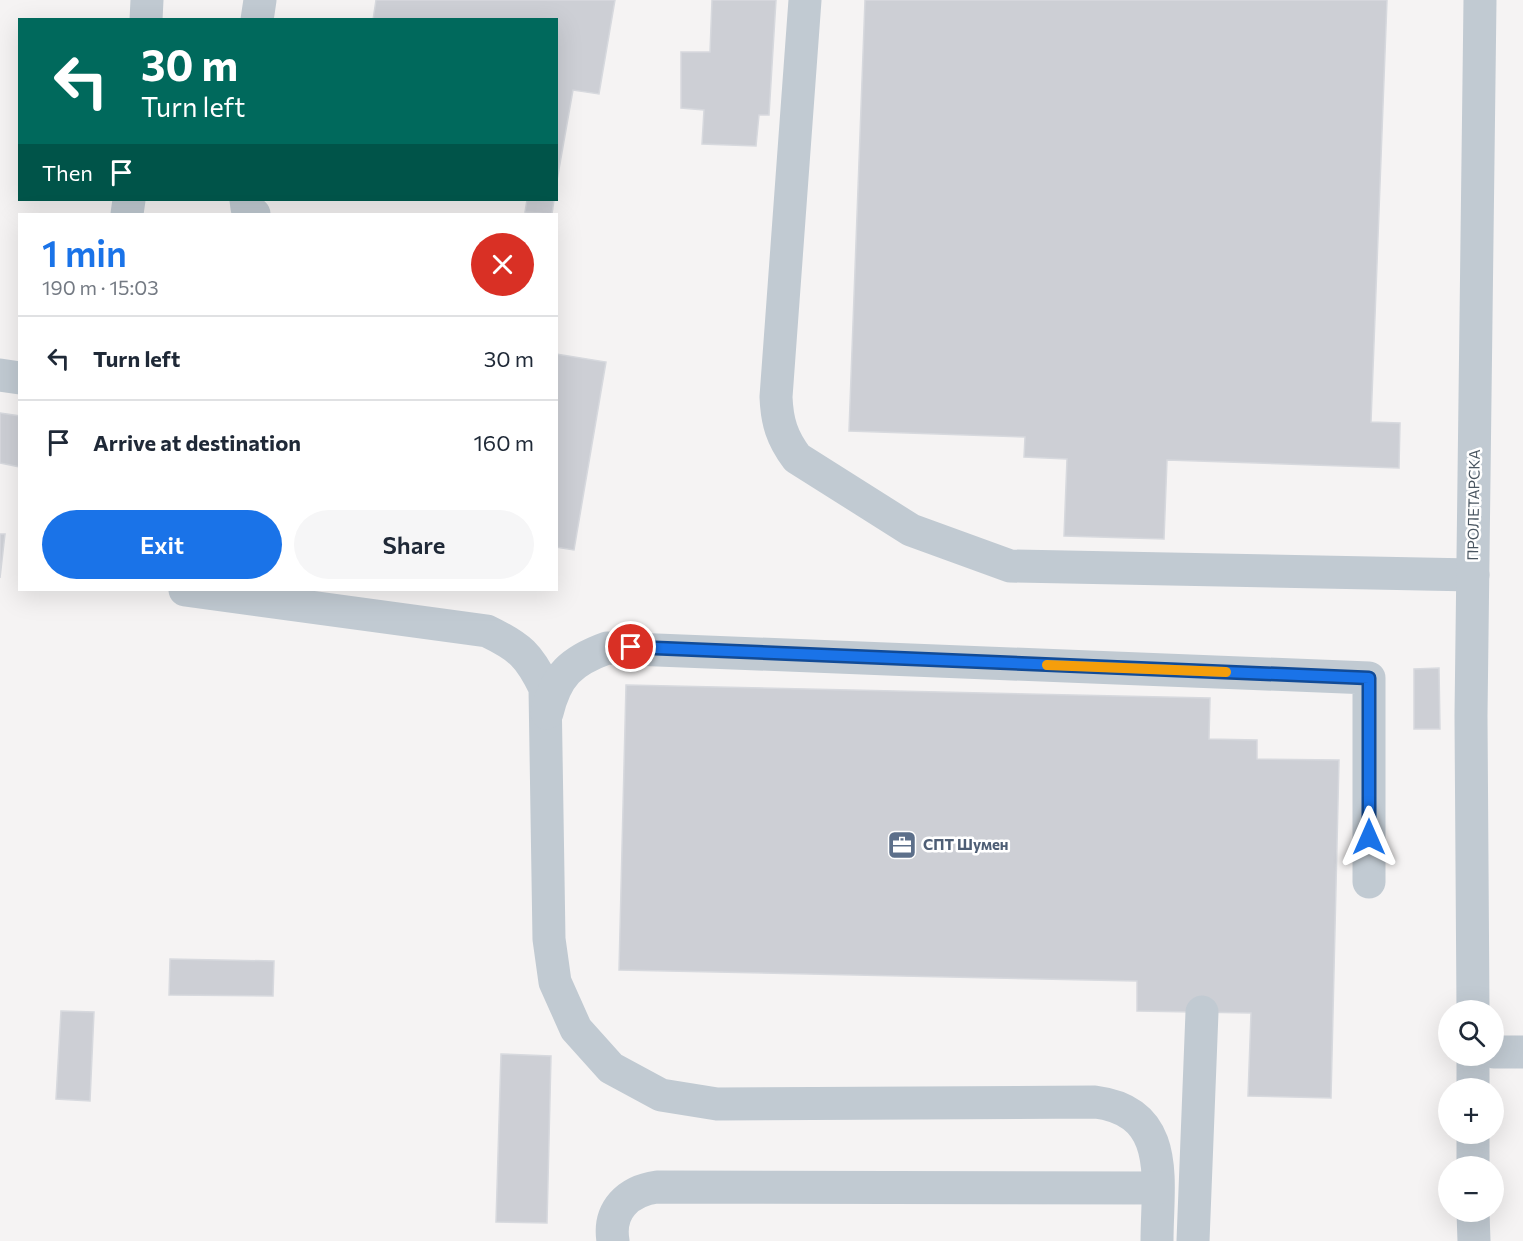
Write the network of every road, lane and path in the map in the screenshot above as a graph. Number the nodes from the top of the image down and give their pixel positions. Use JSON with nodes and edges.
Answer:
{"nodes":[{"id":1,"x":147,"y":0,"type":"edge"},
{"id":2,"x":260,"y":0,"type":"edge"},
{"id":3,"x":805,"y":0,"type":"edge"},
{"id":4,"x":1480,"y":0,"type":"edge"},
{"id":5,"x":146,"y":18,"type":"edge"},
{"id":6,"x":257,"y":18,"type":"edge"},
{"id":7,"x":0,"y":375,"type":"edge"},
{"id":8,"x":18,"y":378,"type":"edge"},
{"id":9,"x":1473,"y":575,"type":"junction"},
{"id":10,"x":191,"y":591,"type":"edge"},
{"id":11,"x":547,"y":715,"type":"junction"},
{"id":12,"x":1369,"y":882,"type":"dead end"},
{"id":13,"x":1473,"y":1000,"type":"edge"},
{"id":14,"x":1202,"y":1012,"type":"dead end"},
{"id":15,"x":1504,"y":1052,"type":"edge"},
{"id":16,"x":1523,"y":1052,"type":"edge"},
{"id":17,"x":1157,"y":1188,"type":"junction"},
{"id":18,"x":1473,"y":1222,"type":"edge"},
{"id":19,"x":613,"y":1241,"type":"edge"},
{"id":20,"x":1157,"y":1241,"type":"edge"},
{"id":21,"x":1192,"y":1241,"type":"edge"},
{"id":22,"x":1474,"y":1241,"type":"edge"}],
"edges":[{"from":1,"to":5,"type":"street"},
{"from":2,"to":6,"type":"street"},
{"from":3,"to":9,"type":"street"},
{"from":4,"to":9,"type":"street","name":"ПРОЛЕТАРСКА"},
{"from":7,"to":8,"type":"street"},
{"from":9,"to":13,"type":"street","name":"ПРОЛЕТАРСКА"},
{"from":10,"to":11,"type":"street"},
{"from":11,"to":12,"type":"street"},
{"from":11,"to":17,"type":"street"},
{"from":14,"to":21,"type":"street"},
{"from":15,"to":16,"type":"street"},
{"from":17,"to":19,"type":"street"},
{"from":17,"to":20,"type":"street"},
{"from":18,"to":22,"type":"street"}]}
